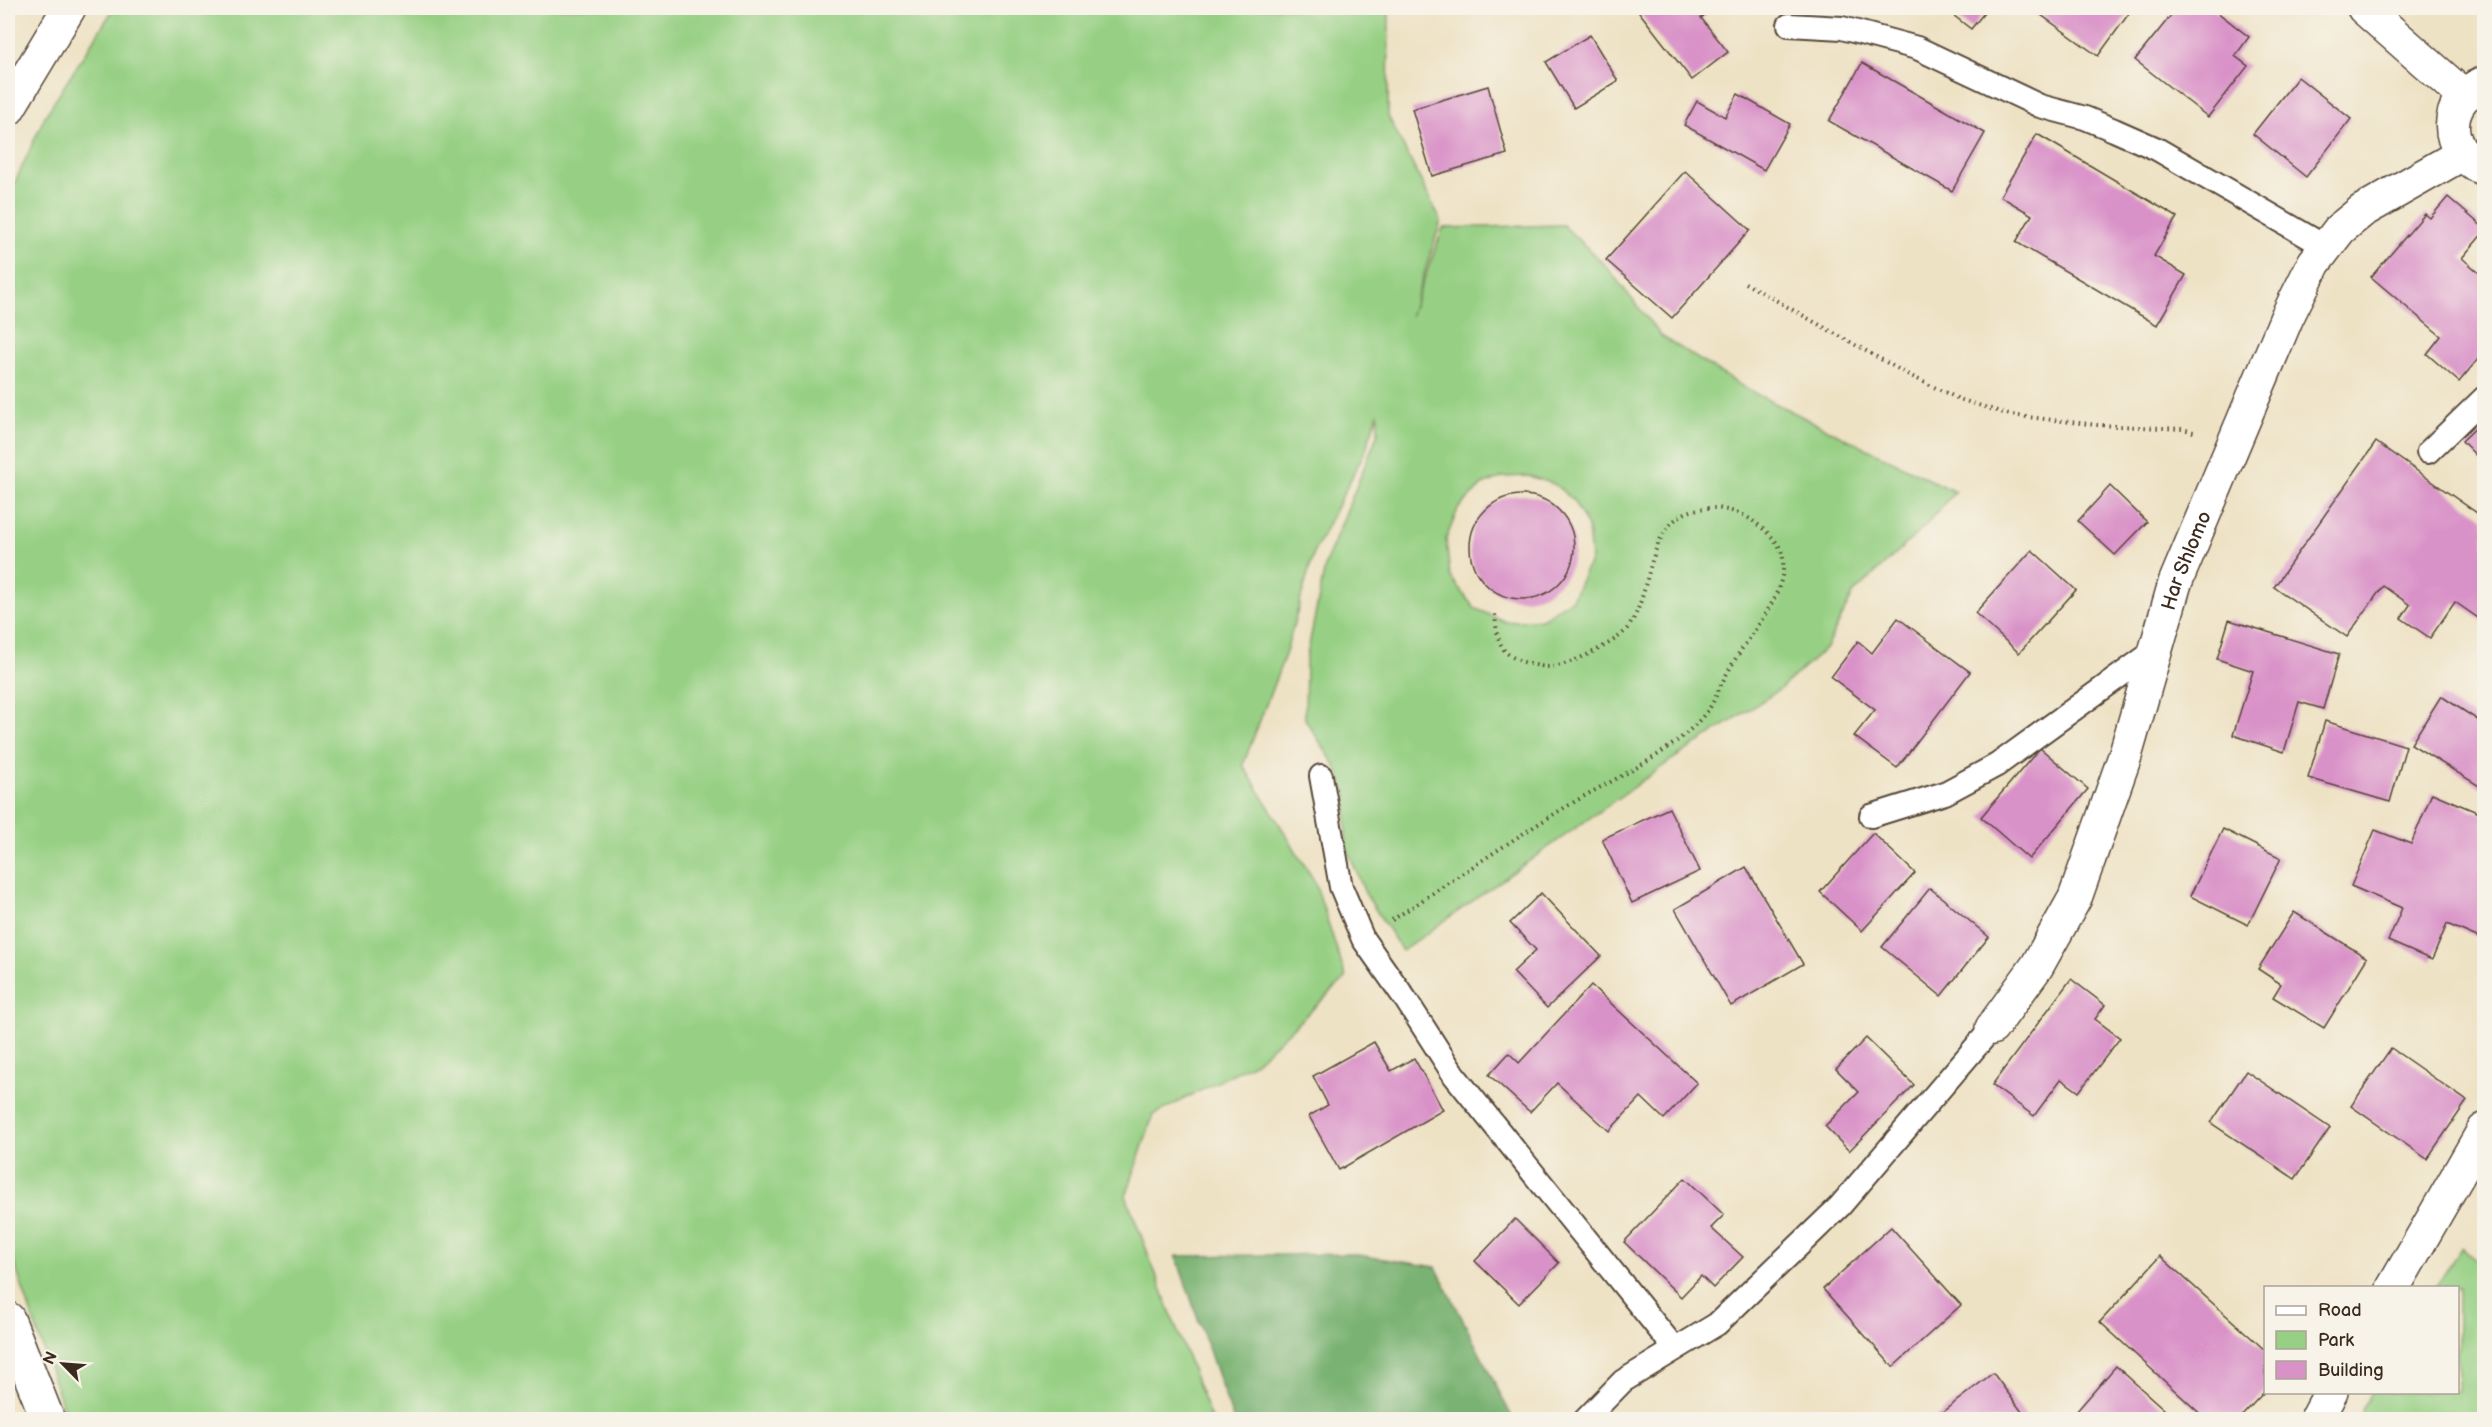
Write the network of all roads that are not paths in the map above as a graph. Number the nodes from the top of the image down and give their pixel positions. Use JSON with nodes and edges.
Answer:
{"nodes":[{"id":1,"x":69,"y":8,"type":"edge"},
{"id":2,"x":2364,"y":8,"type":"edge"},
{"id":3,"x":1790,"y":25,"type":"dead end"},
{"id":4,"x":2474,"y":89,"type":"edge"},
{"id":5,"x":8,"y":110,"type":"edge"},
{"id":6,"x":2473,"y":162,"type":"edge"},
{"id":7,"x":2326,"y":247,"type":"junction"},
{"id":8,"x":2484,"y":398,"type":"edge"},
{"id":9,"x":2427,"y":452,"type":"dead end"},
{"id":10,"x":2154,"y":651,"type":"junction"},
{"id":11,"x":1321,"y":777,"type":"dead end"},
{"id":12,"x":1871,"y":816,"type":"dead end"},
{"id":13,"x":1992,"y":1028,"type":"joint"},
{"id":14,"x":2484,"y":1130,"type":"edge"},
{"id":15,"x":2394,"y":1286,"type":"edge"},
{"id":16,"x":8,"y":1319,"type":"edge"},
{"id":17,"x":1675,"y":1350,"type":"junction"},
{"id":18,"x":2330,"y":1394,"type":"edge"},
{"id":19,"x":48,"y":1419,"type":"edge"},
{"id":20,"x":1585,"y":1419,"type":"edge"},
{"id":21,"x":2316,"y":1419,"type":"edge"}],
"edges":[{"from":1,"to":5,"type":"street"},
{"from":2,"to":4,"type":"street"},
{"from":3,"to":7,"type":"lane"},
{"from":4,"to":6,"type":"street"},
{"from":6,"to":7,"type":"street","name":"Har Shlomo"},
{"from":7,"to":10,"type":"street","name":"Har Shlomo"},
{"from":8,"to":9,"type":"lane"},
{"from":10,"to":12,"type":"lane"},
{"from":10,"to":13,"type":"street","name":"Har Shlomo"},
{"from":11,"to":17,"type":"lane"},
{"from":13,"to":17,"type":"lane"},
{"from":14,"to":15,"type":"street"},
{"from":16,"to":19,"type":"street"},
{"from":17,"to":20,"type":"lane"},
{"from":18,"to":21,"type":"street"}]}
